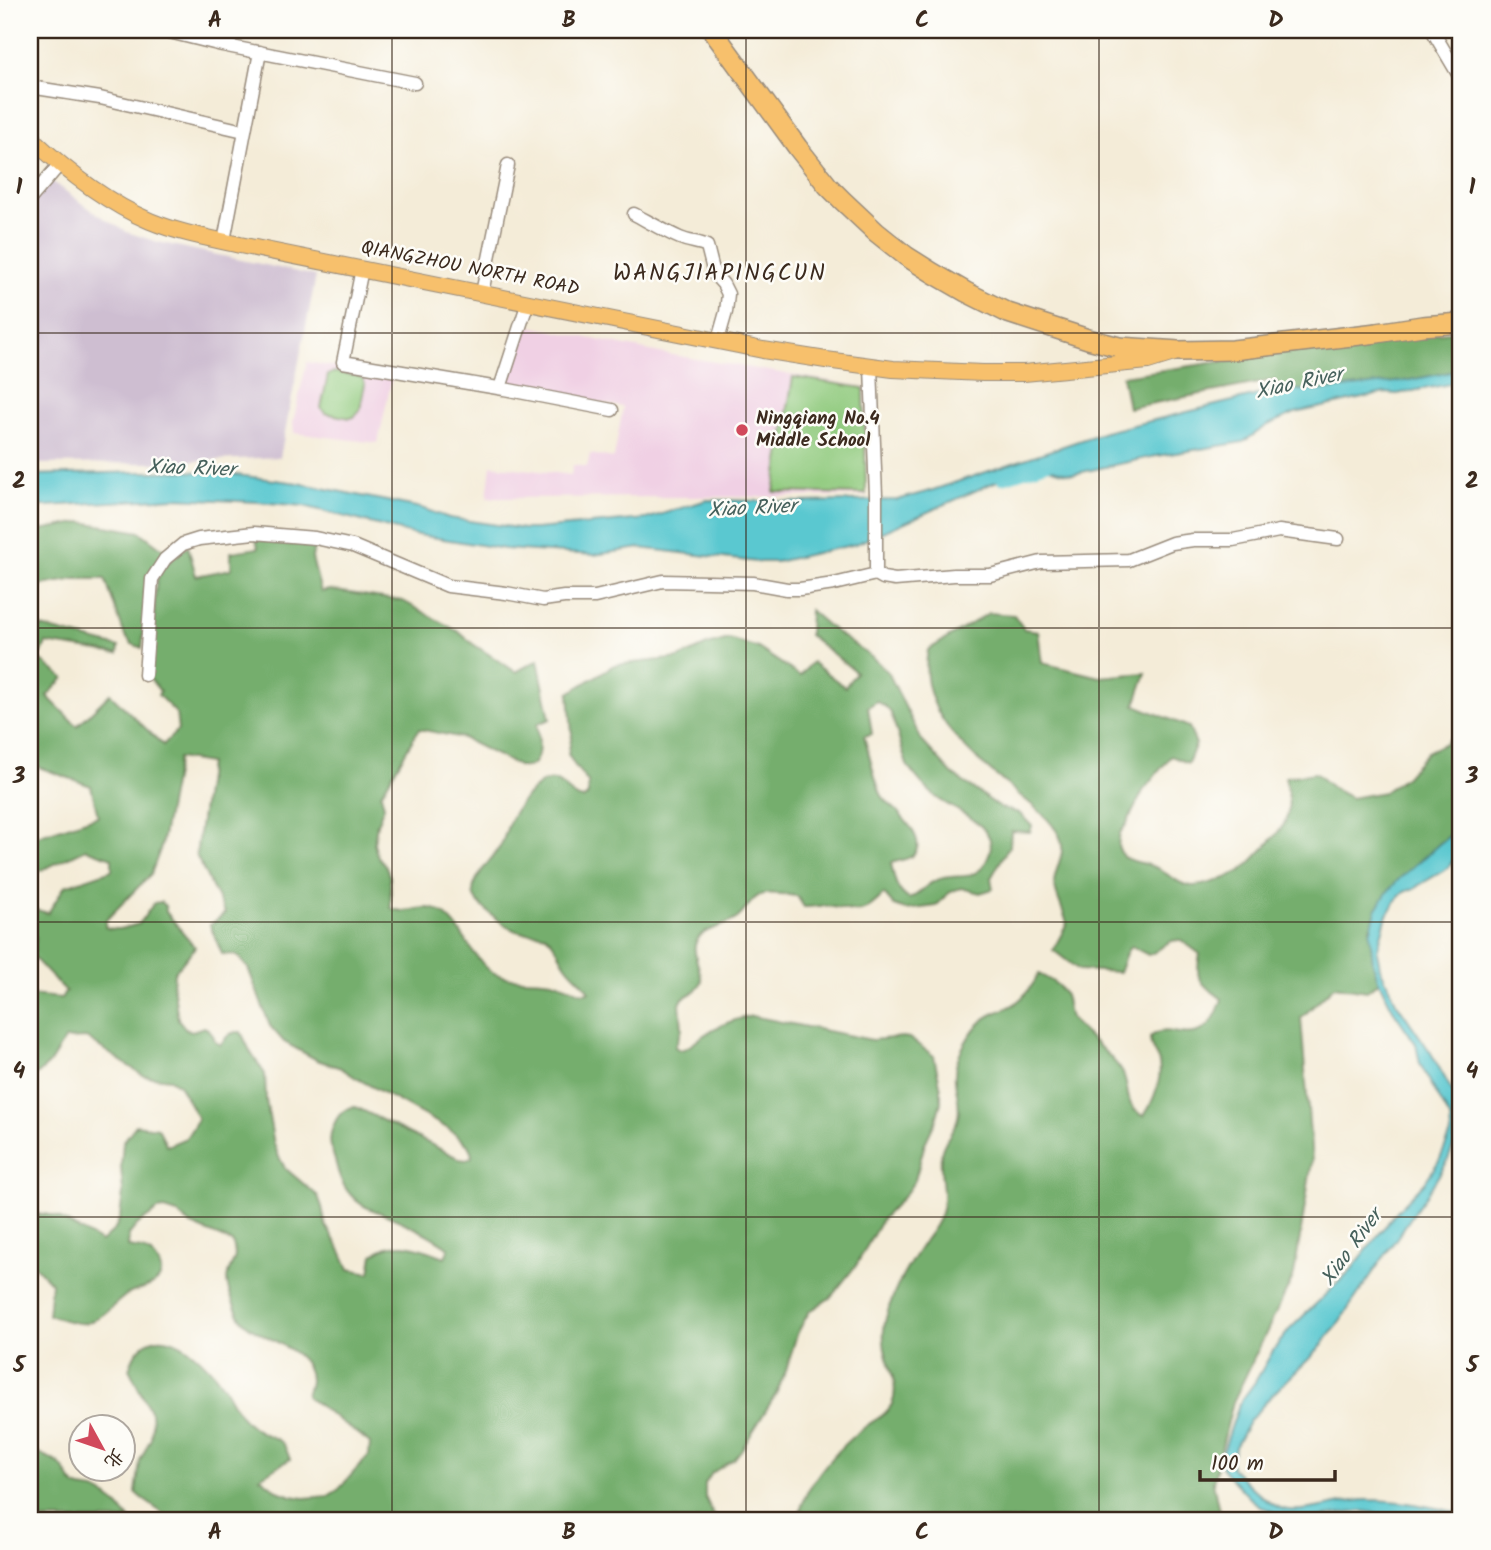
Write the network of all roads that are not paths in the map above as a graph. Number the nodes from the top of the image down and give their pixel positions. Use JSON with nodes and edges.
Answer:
{"nodes":[{"id":1,"x":161,"y":30,"type":"edge"},
{"id":2,"x":712,"y":30,"type":"edge"},
{"id":3,"x":1432,"y":30,"type":"edge"},
{"id":4,"x":260,"y":52,"type":"junction"},
{"id":5,"x":1461,"y":79,"type":"edge"},
{"id":6,"x":415,"y":83,"type":"dead end"},
{"id":7,"x":30,"y":88,"type":"edge"},
{"id":8,"x":244,"y":131,"type":"junction"},
{"id":9,"x":30,"y":137,"type":"edge"},
{"id":10,"x":60,"y":164,"type":"junction"},
{"id":11,"x":508,"y":165,"type":"dead end"},
{"id":12,"x":30,"y":199,"type":"edge"},
{"id":13,"x":634,"y":214,"type":"dead end"},
{"id":14,"x":224,"y":241,"type":"junction"},
{"id":15,"x":362,"y":269,"type":"junction"},
{"id":16,"x":482,"y":293,"type":"junction"},
{"id":17,"x":528,"y":302,"type":"junction"},
{"id":18,"x":1461,"y":323,"type":"edge"},
{"id":19,"x":718,"y":340,"type":"junction"},
{"id":20,"x":1179,"y":351,"type":"junction"},
{"id":21,"x":871,"y":367,"type":"junction"},
{"id":22,"x":500,"y":388,"type":"junction"},
{"id":23,"x":612,"y":410,"type":"dead end"},
{"id":24,"x":1338,"y":539,"type":"dead end"},
{"id":25,"x":877,"y":569,"type":"junction"},
{"id":26,"x":145,"y":675,"type":"dead end"}],
"edges":[{"from":1,"to":4,"type":"street"},
{"from":2,"to":20,"type":"highway"},
{"from":3,"to":5,"type":"street"},
{"from":4,"to":6,"type":"street"},
{"from":4,"to":8,"type":"street"},
{"from":7,"to":8,"type":"street"},
{"from":8,"to":14,"type":"street"},
{"from":9,"to":10,"type":"main road","name":"QIANGZHOU NORTH ROAD"},
{"from":10,"to":12,"type":"street"},
{"from":10,"to":14,"type":"main road","name":"QIANGZHOU NORTH ROAD"},
{"from":11,"to":16,"type":"street"},
{"from":13,"to":19,"type":"street"},
{"from":14,"to":15,"type":"main road","name":"QIANGZHOU NORTH ROAD"},
{"from":15,"to":16,"type":"main road","name":"QIANGZHOU NORTH ROAD"},
{"from":15,"to":22,"type":"street"},
{"from":16,"to":17,"type":"main road","name":"QIANGZHOU NORTH ROAD"},
{"from":17,"to":19,"type":"main road","name":"QIANGZHOU NORTH ROAD"},
{"from":17,"to":22,"type":"street"},
{"from":18,"to":20,"type":"highway"},
{"from":19,"to":21,"type":"main road","name":"QIANGZHOU NORTH ROAD"},
{"from":20,"to":21,"type":"main road","name":"QIANGZHOU NORTH ROAD"},
{"from":21,"to":25,"type":"street"},
{"from":22,"to":23,"type":"street"},
{"from":24,"to":25,"type":"street"},
{"from":25,"to":26,"type":"street"}]}
